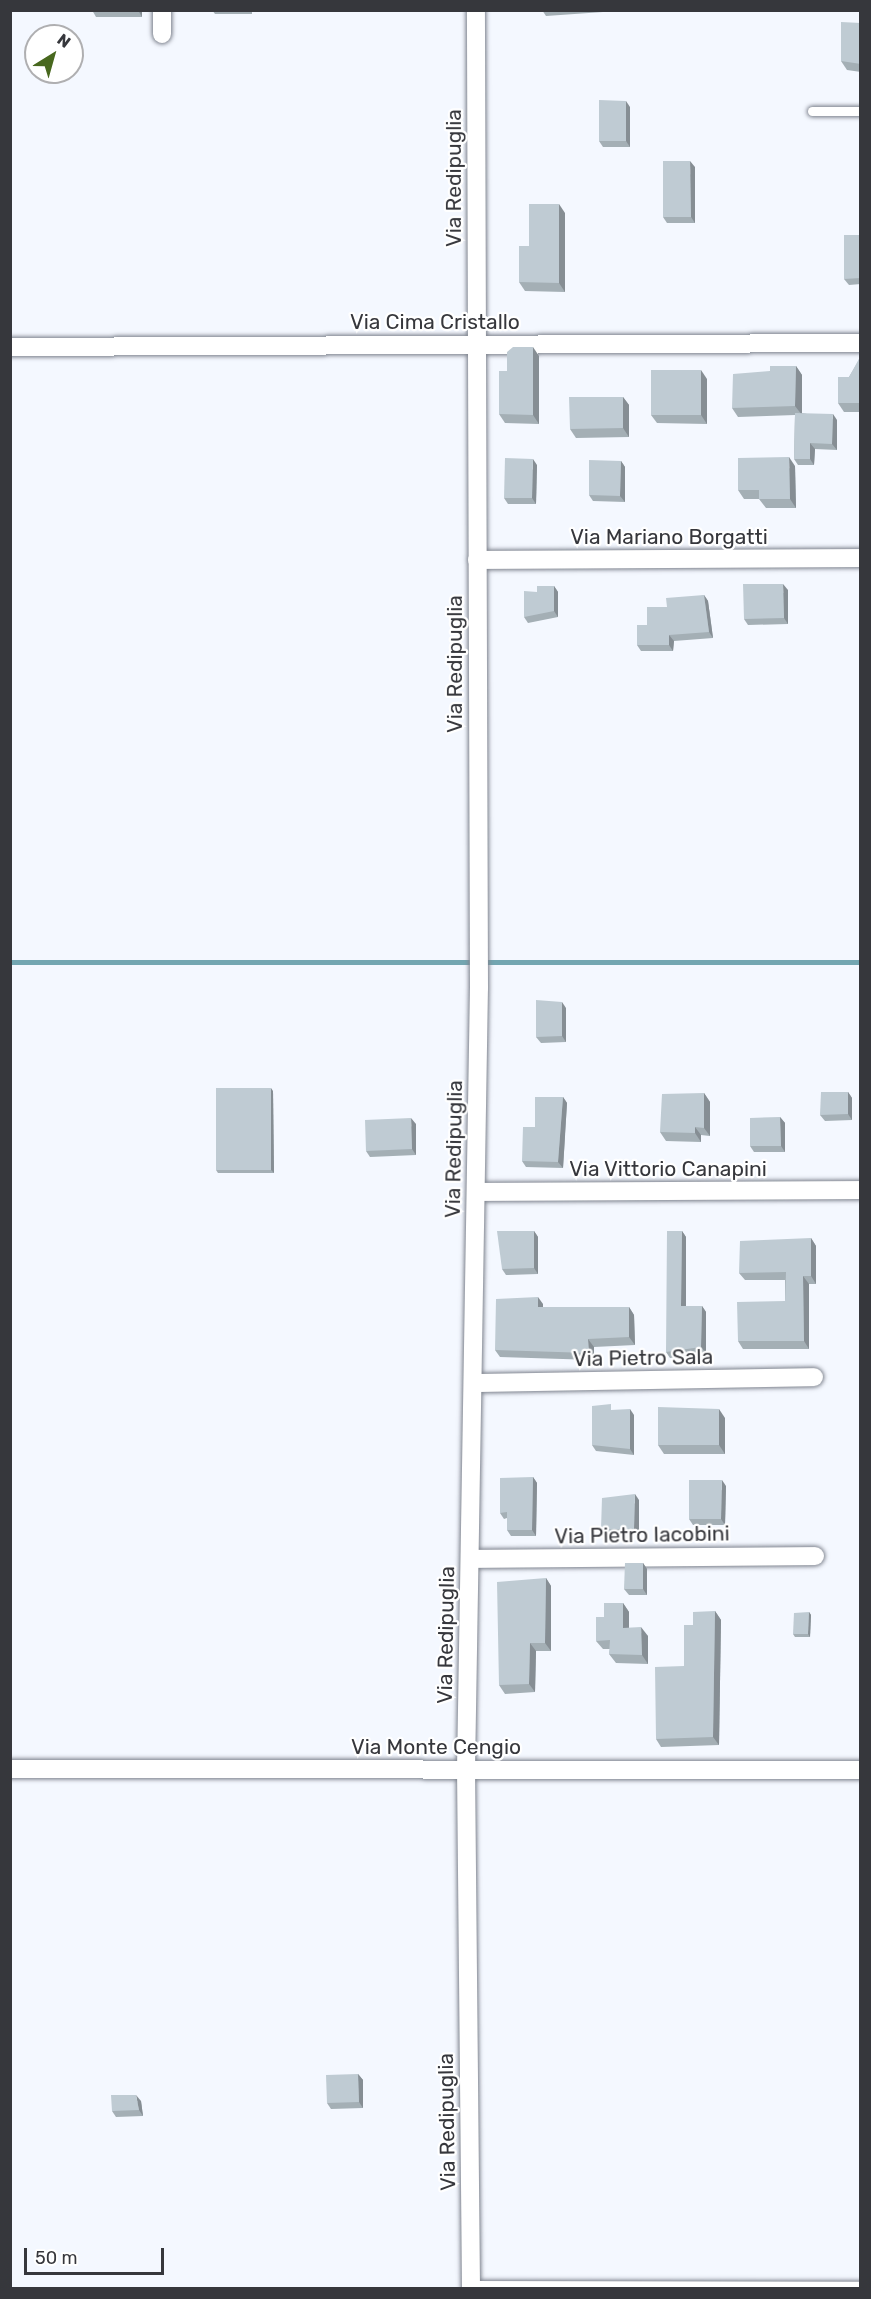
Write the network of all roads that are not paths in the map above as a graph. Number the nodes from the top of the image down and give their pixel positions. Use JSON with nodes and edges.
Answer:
{"nodes":[{"id":1,"x":162,"y":10,"type":"edge"},
{"id":2,"x":476,"y":10,"type":"edge"},
{"id":3,"x":162,"y":34,"type":"dead end"},
{"id":4,"x":812,"y":111,"type":"dead end"},
{"id":5,"x":861,"y":111,"type":"edge"},
{"id":6,"x":861,"y":343,"type":"edge"},
{"id":7,"x":477,"y":344,"type":"junction"},
{"id":8,"x":10,"y":347,"type":"edge"},
{"id":9,"x":861,"y":558,"type":"edge"},
{"id":10,"x":477,"y":560,"type":"junction"},
{"id":11,"x":861,"y":1190,"type":"edge"},
{"id":12,"x":476,"y":1192,"type":"junction"},
{"id":13,"x":814,"y":1377,"type":"dead end"},
{"id":14,"x":473,"y":1383,"type":"junction"},
{"id":15,"x":815,"y":1556,"type":"dead end"},
{"id":16,"x":470,"y":1559,"type":"junction"},
{"id":17,"x":10,"y":1769,"type":"edge"},
{"id":18,"x":466,"y":1770,"type":"junction"},
{"id":19,"x":861,"y":1770,"type":"edge"},
{"id":20,"x":861,"y":2286,"type":"edge"},
{"id":21,"x":471,"y":2287,"type":"edge"}],
"edges":[{"from":1,"to":3,"type":"street"},
{"from":2,"to":7,"type":"street","name":"Via Redipuglia"},
{"from":4,"to":5,"type":"lane"},
{"from":6,"to":7,"type":"street","name":"Via Cima Cristallo"},
{"from":7,"to":8,"type":"street","name":"Via Cima Cristallo"},
{"from":7,"to":10,"type":"street","name":"Via Redipuglia"},
{"from":9,"to":10,"type":"street","name":"Via Mariano Borgatti"},
{"from":10,"to":12,"type":"street","name":"Via Redipuglia"},
{"from":11,"to":12,"type":"street","name":"Via Vittorio Canapini"},
{"from":12,"to":14,"type":"street","name":"Via Redipuglia"},
{"from":13,"to":14,"type":"street","name":"Via Pietro Sala"},
{"from":14,"to":16,"type":"street","name":"Via Redipuglia"},
{"from":15,"to":16,"type":"street","name":"Via Pietro Iacobini"},
{"from":16,"to":18,"type":"street","name":"Via Redipuglia"},
{"from":17,"to":18,"type":"street","name":"Via Monte Cengio"},
{"from":18,"to":19,"type":"street","name":"Via Monte Cengio"},
{"from":18,"to":21,"type":"street","name":"Via Redipuglia"},
{"from":20,"to":21,"type":"lane"}]}
